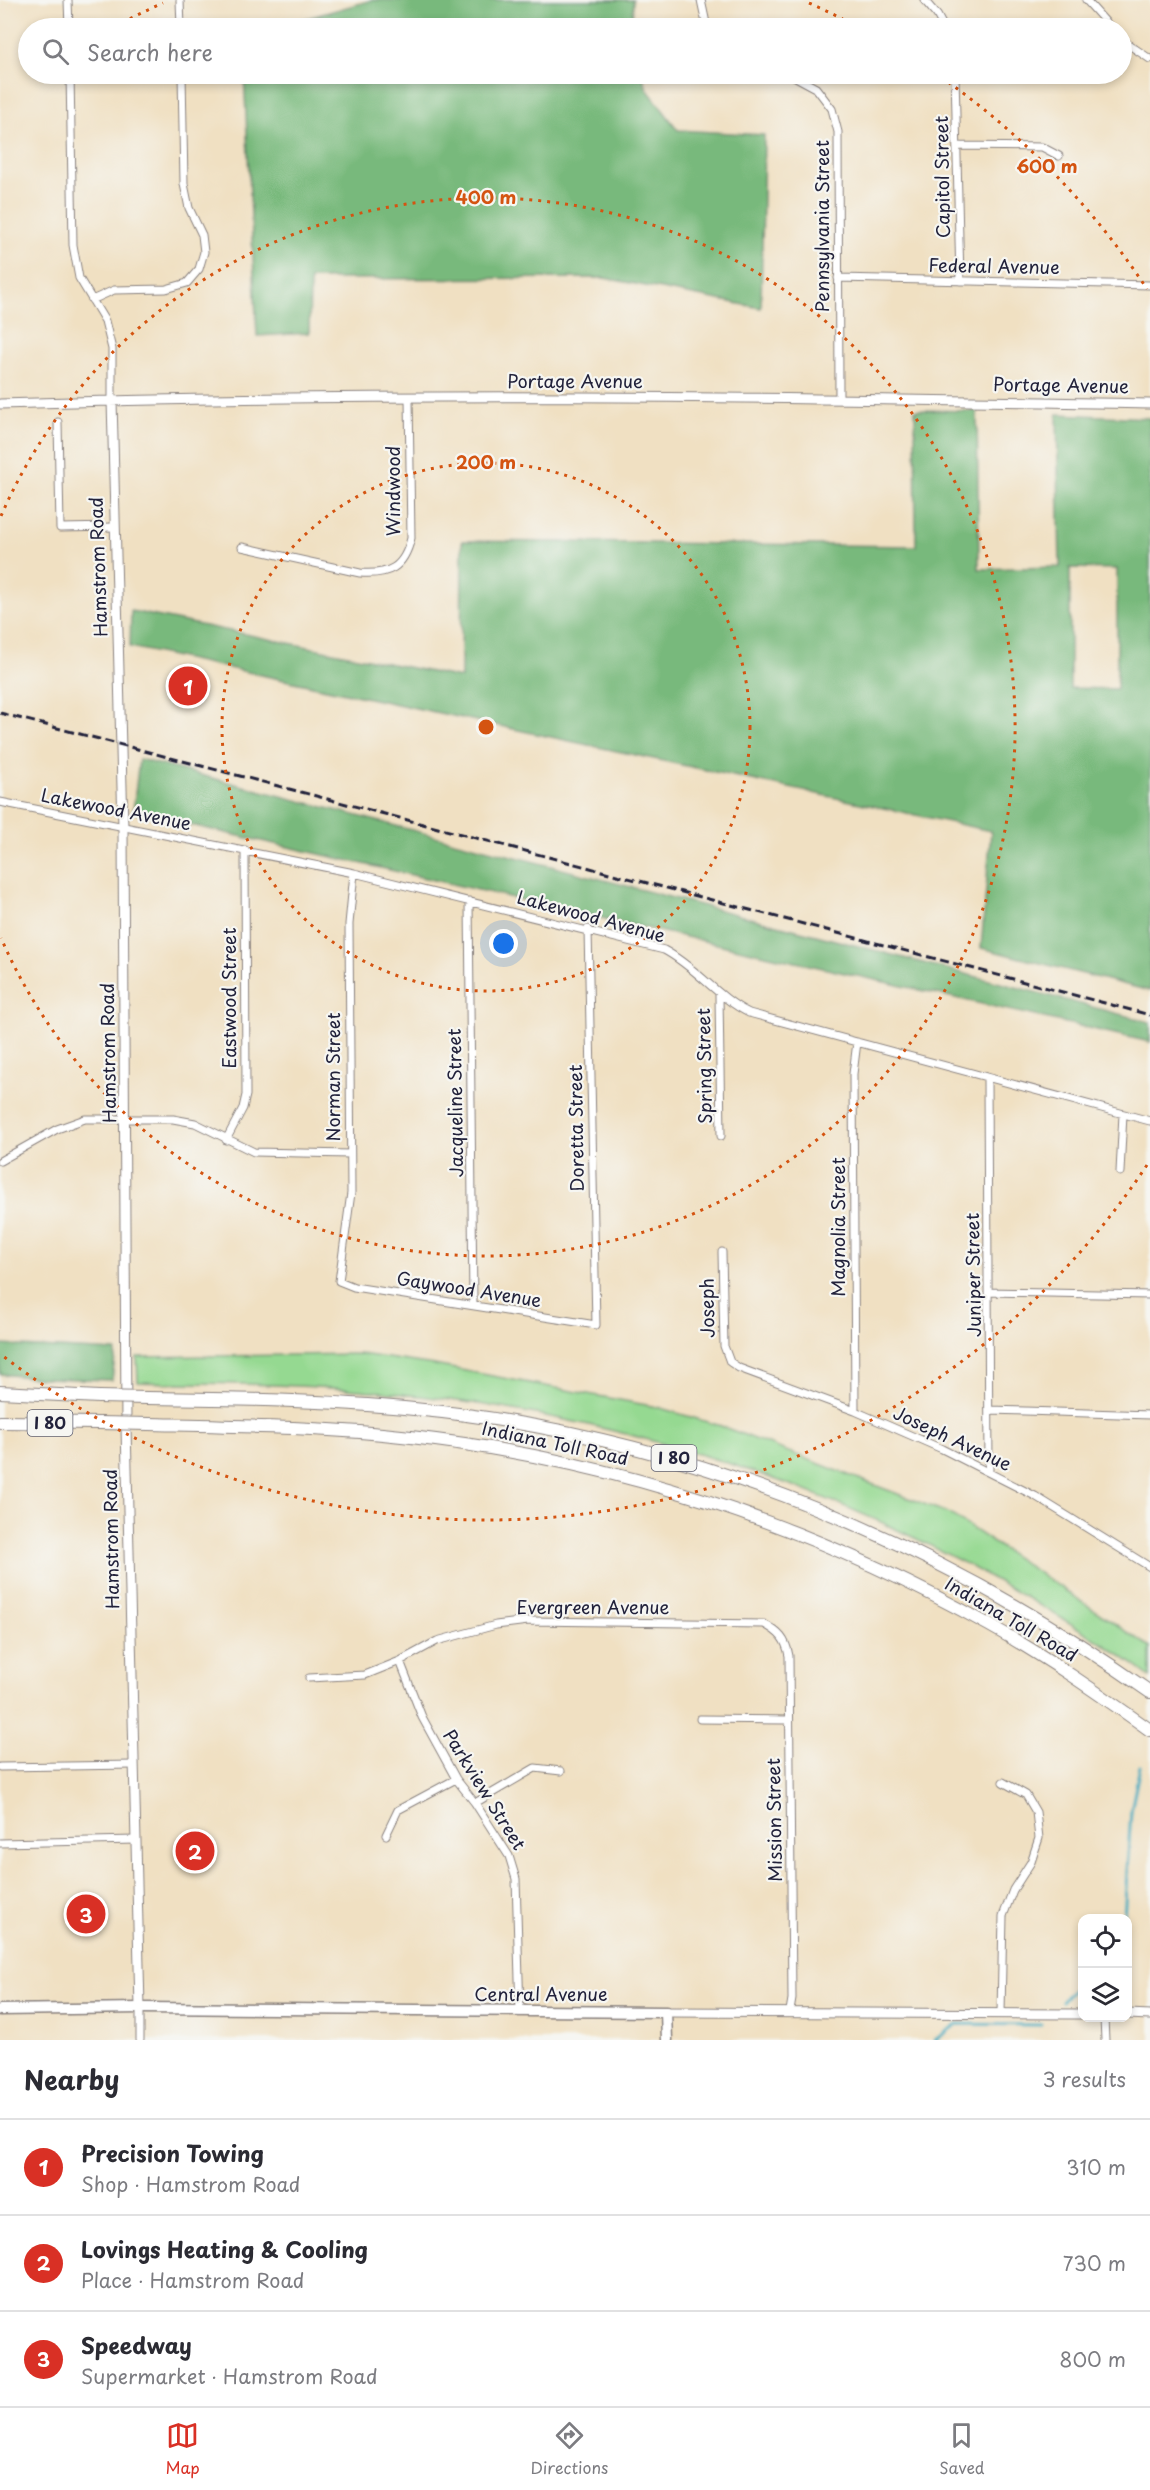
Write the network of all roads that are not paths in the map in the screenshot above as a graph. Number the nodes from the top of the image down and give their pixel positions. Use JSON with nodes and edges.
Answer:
{"nodes":[{"id":1,"x":68,"y":0,"type":"edge"},
{"id":2,"x":180,"y":0,"type":"edge"},
{"id":3,"x":701,"y":0,"type":"edge"},
{"id":4,"x":924,"y":0,"type":"edge"},
{"id":5,"x":1086,"y":0,"type":"edge"},
{"id":6,"x":69,"y":18,"type":"edge"},
{"id":7,"x":181,"y":18,"type":"edge"},
{"id":8,"x":705,"y":18,"type":"edge"},
{"id":9,"x":939,"y":18,"type":"edge"},
{"id":10,"x":1102,"y":18,"type":"edge"},
{"id":11,"x":1132,"y":47,"type":"edge"},
{"id":12,"x":1150,"y":59,"type":"edge"},
{"id":13,"x":70,"y":84,"type":"edge"},
{"id":14,"x":182,"y":84,"type":"edge"},
{"id":15,"x":809,"y":84,"type":"edge"},
{"id":16,"x":955,"y":84,"type":"edge"},
{"id":17,"x":957,"y":146,"type":"junction"},
{"id":18,"x":1059,"y":156,"type":"dead end"},
{"id":19,"x":838,"y":278,"type":"junction"},
{"id":20,"x":960,"y":281,"type":"junction"},
{"id":21,"x":1150,"y":285,"type":"edge"},
{"id":22,"x":92,"y":300,"type":"junction"},
{"id":23,"x":409,"y":398,"type":"junction"},
{"id":24,"x":839,"y":398,"type":"junction"},
{"id":25,"x":111,"y":400,"type":"junction"},
{"id":26,"x":0,"y":404,"type":"edge"},
{"id":27,"x":1150,"y":404,"type":"edge"},
{"id":28,"x":58,"y":422,"type":"dead end"},
{"id":29,"x":115,"y":527,"type":"junction"},
{"id":30,"x":242,"y":547,"type":"dead end"},
{"id":31,"x":0,"y":802,"type":"edge"},
{"id":32,"x":123,"y":827,"type":"junction"},
{"id":33,"x":245,"y":850,"type":"junction"},
{"id":34,"x":354,"y":873,"type":"junction"},
{"id":35,"x":469,"y":901,"type":"junction"},
{"id":36,"x":588,"y":929,"type":"junction"},
{"id":37,"x":719,"y":995,"type":"junction"},
{"id":38,"x":857,"y":1042,"type":"junction"},
{"id":39,"x":987,"y":1078,"type":"junction"},
{"id":40,"x":1123,"y":1114,"type":"junction"},
{"id":41,"x":126,"y":1119,"type":"junction"},
{"id":42,"x":1150,"y":1121,"type":"edge"},
{"id":43,"x":721,"y":1136,"type":"dead end"},
{"id":44,"x":226,"y":1140,"type":"junction"},
{"id":45,"x":350,"y":1154,"type":"junction"},
{"id":46,"x":0,"y":1161,"type":"edge"},
{"id":47,"x":1120,"y":1172,"type":"dead end"},
{"id":48,"x":722,"y":1252,"type":"dead end"},
{"id":49,"x":339,"y":1281,"type":"joint"},
{"id":50,"x":989,"y":1292,"type":"junction"},
{"id":51,"x":1150,"y":1295,"type":"edge"},
{"id":52,"x":474,"y":1305,"type":"junction"},
{"id":53,"x":596,"y":1325,"type":"joint"},
{"id":54,"x":730,"y":1362,"type":"joint"},
{"id":55,"x":0,"y":1392,"type":"edge"},
{"id":56,"x":990,"y":1410,"type":"junction"},
{"id":57,"x":855,"y":1411,"type":"junction"},
{"id":58,"x":1150,"y":1414,"type":"edge"},
{"id":59,"x":0,"y":1422,"type":"edge"},
{"id":60,"x":989,"y":1472,"type":"junction"},
{"id":61,"x":1150,"y":1567,"type":"edge"},
{"id":62,"x":777,"y":1631,"type":"joint"},
{"id":63,"x":400,"y":1660,"type":"junction"},
{"id":64,"x":309,"y":1678,"type":"dead end"},
{"id":65,"x":1150,"y":1692,"type":"edge"},
{"id":66,"x":700,"y":1719,"type":"dead end"},
{"id":67,"x":788,"y":1719,"type":"junction"},
{"id":68,"x":1150,"y":1730,"type":"edge"},
{"id":69,"x":134,"y":1766,"type":"junction"},
{"id":70,"x":0,"y":1767,"type":"edge"},
{"id":71,"x":561,"y":1771,"type":"dead end"},
{"id":72,"x":456,"y":1779,"type":"junction"},
{"id":73,"x":1003,"y":1782,"type":"dead end"},
{"id":74,"x":475,"y":1803,"type":"junction"},
{"id":75,"x":386,"y":1835,"type":"dead end"},
{"id":76,"x":136,"y":1840,"type":"junction"},
{"id":77,"x":0,"y":1843,"type":"edge"},
{"id":78,"x":140,"y":2008,"type":"junction"},
{"id":79,"x":0,"y":2010,"type":"edge"},
{"id":80,"x":790,"y":2011,"type":"junction"},
{"id":81,"x":520,"y":2012,"type":"junction"},
{"id":82,"x":666,"y":2012,"type":"junction"},
{"id":83,"x":1001,"y":2013,"type":"junction"},
{"id":84,"x":1078,"y":2014,"type":"edge"},
{"id":85,"x":1132,"y":2014,"type":"edge"},
{"id":86,"x":1150,"y":2014,"type":"edge"},
{"id":87,"x":1104,"y":2022,"type":"edge"},
{"id":88,"x":140,"y":2040,"type":"edge"},
{"id":89,"x":667,"y":2040,"type":"edge"},
{"id":90,"x":1105,"y":2040,"type":"edge"}],
"edges":[{"from":1,"to":6,"type":"street"},
{"from":2,"to":7,"type":"street"},
{"from":3,"to":8,"type":"street"},
{"from":4,"to":9,"type":"street"},
{"from":5,"to":10,"type":"street"},
{"from":11,"to":12,"type":"street"},
{"from":13,"to":22,"type":"street","name":"Hamstrom Road"},
{"from":14,"to":22,"type":"street"},
{"from":15,"to":19,"type":"street","name":"Pennsylvania Street"},
{"from":16,"to":17,"type":"street","name":"Capitol Street"},
{"from":17,"to":18,"type":"street"},
{"from":17,"to":20,"type":"street","name":"Capitol Street"},
{"from":19,"to":20,"type":"street","name":"Federal Avenue"},
{"from":19,"to":24,"type":"street","name":"Pennsylvania Street"},
{"from":20,"to":21,"type":"street","name":"Federal Avenue"},
{"from":22,"to":25,"type":"street","name":"Hamstrom Road"},
{"from":23,"to":24,"type":"street","name":"Portage Avenue"},
{"from":23,"to":25,"type":"street","name":"Portage Avenue"},
{"from":23,"to":30,"type":"street","name":"Windwood"},
{"from":24,"to":27,"type":"street","name":"Portage Avenue"},
{"from":25,"to":26,"type":"street","name":"Portage Avenue"},
{"from":25,"to":29,"type":"street","name":"Hamstrom Road"},
{"from":28,"to":29,"type":"street"},
{"from":29,"to":32,"type":"street","name":"Hamstrom Road"},
{"from":31,"to":32,"type":"street","name":"Lakewood Avenue"},
{"from":32,"to":33,"type":"street","name":"Lakewood Avenue"},
{"from":32,"to":41,"type":"street","name":"Hamstrom Road"},
{"from":33,"to":34,"type":"street","name":"Lakewood Avenue"},
{"from":33,"to":44,"type":"street","name":"Eastwood Street"},
{"from":34,"to":35,"type":"street","name":"Lakewood Avenue"},
{"from":34,"to":45,"type":"street","name":"Norman Street"},
{"from":35,"to":36,"type":"street","name":"Lakewood Avenue"},
{"from":35,"to":52,"type":"street","name":"Jacqueline Street"},
{"from":36,"to":37,"type":"street","name":"Lakewood Avenue"},
{"from":36,"to":53,"type":"street","name":"Doretta Street"},
{"from":37,"to":38,"type":"street","name":"Lakewood Avenue"},
{"from":37,"to":43,"type":"street","name":"Spring Street"},
{"from":38,"to":39,"type":"street","name":"Lakewood Avenue"},
{"from":38,"to":57,"type":"street","name":"Magnolia Street"},
{"from":39,"to":40,"type":"street","name":"Lakewood Avenue"},
{"from":39,"to":50,"type":"street","name":"Juniper Street"},
{"from":40,"to":42,"type":"street","name":"Lakewood Avenue"},
{"from":40,"to":47,"type":"street"},
{"from":41,"to":44,"type":"street"},
{"from":41,"to":46,"type":"street"},
{"from":41,"to":69,"type":"street","name":"Hamstrom Road"},
{"from":44,"to":45,"type":"street"},
{"from":45,"to":49,"type":"street","name":"Norman Street"},
{"from":48,"to":54,"type":"street","name":"Joseph"},
{"from":49,"to":52,"type":"street","name":"Gaywood Avenue"},
{"from":50,"to":51,"type":"street"},
{"from":50,"to":56,"type":"street","name":"Juniper Street"},
{"from":52,"to":53,"type":"street","name":"Gaywood Avenue"},
{"from":54,"to":57,"type":"street","name":"Joseph Avenue"},
{"from":55,"to":65,"type":"highway","name":"Indiana Toll Road","number":"I 80","bridge":true},
{"from":56,"to":58,"type":"street"},
{"from":56,"to":60,"type":"street","name":"Juniper Street"},
{"from":57,"to":60,"type":"street","name":"Joseph Avenue"},
{"from":59,"to":68,"type":"highway","name":"Indiana Toll Road","number":"I 80","bridge":true},
{"from":60,"to":61,"type":"street","name":"Joseph Avenue"},
{"from":62,"to":63,"type":"street","name":"Evergreen Avenue"},
{"from":62,"to":67,"type":"street","name":"Mission Street"},
{"from":63,"to":64,"type":"street","name":"Evergreen Avenue"},
{"from":63,"to":72,"type":"street","name":"Parkview Street"},
{"from":66,"to":67,"type":"street"},
{"from":67,"to":80,"type":"street","name":"Mission Street"},
{"from":69,"to":70,"type":"street"},
{"from":69,"to":76,"type":"street","name":"Hamstrom Road"},
{"from":71,"to":74,"type":"street"},
{"from":72,"to":74,"type":"street","name":"Parkview Street"},
{"from":72,"to":75,"type":"street"},
{"from":73,"to":83,"type":"street"},
{"from":74,"to":81,"type":"street","name":"Parkview Street"},
{"from":76,"to":77,"type":"street"},
{"from":76,"to":78,"type":"street","name":"Hamstrom Road"},
{"from":78,"to":79,"type":"main road","name":"Central Avenue"},
{"from":78,"to":81,"type":"main road","name":"Central Avenue"},
{"from":78,"to":88,"type":"street","name":"Hamstrom Road"},
{"from":80,"to":82,"type":"street","name":"Central Avenue"},
{"from":80,"to":83,"type":"street","name":"Central Avenue"},
{"from":81,"to":82,"type":"main road","name":"Central Avenue"},
{"from":82,"to":89,"type":"main road"},
{"from":83,"to":84,"type":"street","name":"Central Avenue"},
{"from":85,"to":86,"type":"street"},
{"from":87,"to":90,"type":"street"}]}
